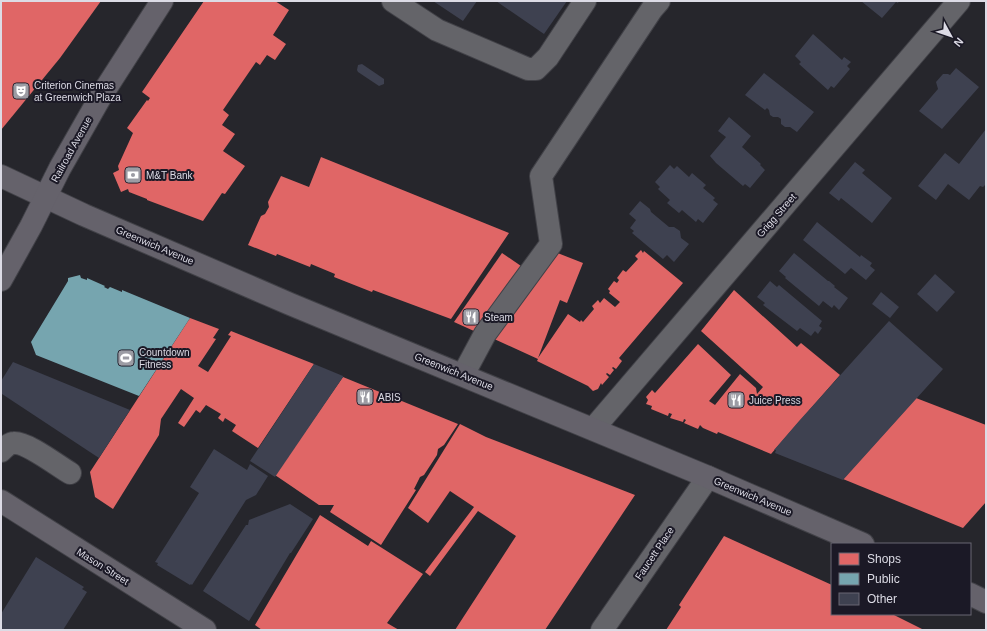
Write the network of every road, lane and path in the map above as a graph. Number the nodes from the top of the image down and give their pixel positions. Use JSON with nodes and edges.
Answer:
{"nodes":[{"id":1,"x":162,"y":1,"type":"edge"},
{"id":2,"x":393,"y":1,"type":"edge"},
{"id":3,"x":586,"y":1,"type":"edge"},
{"id":4,"x":659,"y":1,"type":"edge"},
{"id":5,"x":959,"y":1,"type":"edge"},
{"id":6,"x":1,"y":176,"type":"edge"},
{"id":7,"x":45,"y":196,"type":"junction"},
{"id":8,"x":1,"y":280,"type":"edge"},
{"id":9,"x":463,"y":375,"type":"junction"},
{"id":10,"x":593,"y":429,"type":"junction"},
{"id":11,"x":1,"y":451,"type":"edge"},
{"id":12,"x":70,"y":473,"type":"dead end"},
{"id":13,"x":708,"y":476,"type":"junction"},
{"id":14,"x":1,"y":501,"type":"edge"},
{"id":15,"x":861,"y":543,"type":"edge"},
{"id":16,"x":971,"y":594,"type":"edge"},
{"id":17,"x":986,"y":602,"type":"edge"},
{"id":18,"x":205,"y":630,"type":"edge"},
{"id":19,"x":602,"y":630,"type":"edge"}],
"edges":[{"from":1,"to":7,"type":"main road","name":"Railroad Avenue"},
{"from":2,"to":3,"type":"street"},
{"from":4,"to":9,"type":"street"},
{"from":5,"to":10,"type":"street","name":"Grigg Street"},
{"from":6,"to":7,"type":"main road","name":"Greenwich Avenue"},
{"from":7,"to":8,"type":"main road","name":"Railroad Avenue"},
{"from":7,"to":9,"type":"main road","name":"Greenwich Avenue"},
{"from":9,"to":10,"type":"main road","name":"Greenwich Avenue"},
{"from":10,"to":13,"type":"main road","name":"Greenwich Avenue"},
{"from":11,"to":12,"type":"street"},
{"from":13,"to":15,"type":"main road","name":"Greenwich Avenue"},
{"from":13,"to":19,"type":"street","name":"Faucett Place"},
{"from":14,"to":18,"type":"main road","name":"Mason Street"},
{"from":16,"to":17,"type":"main road"}]}
